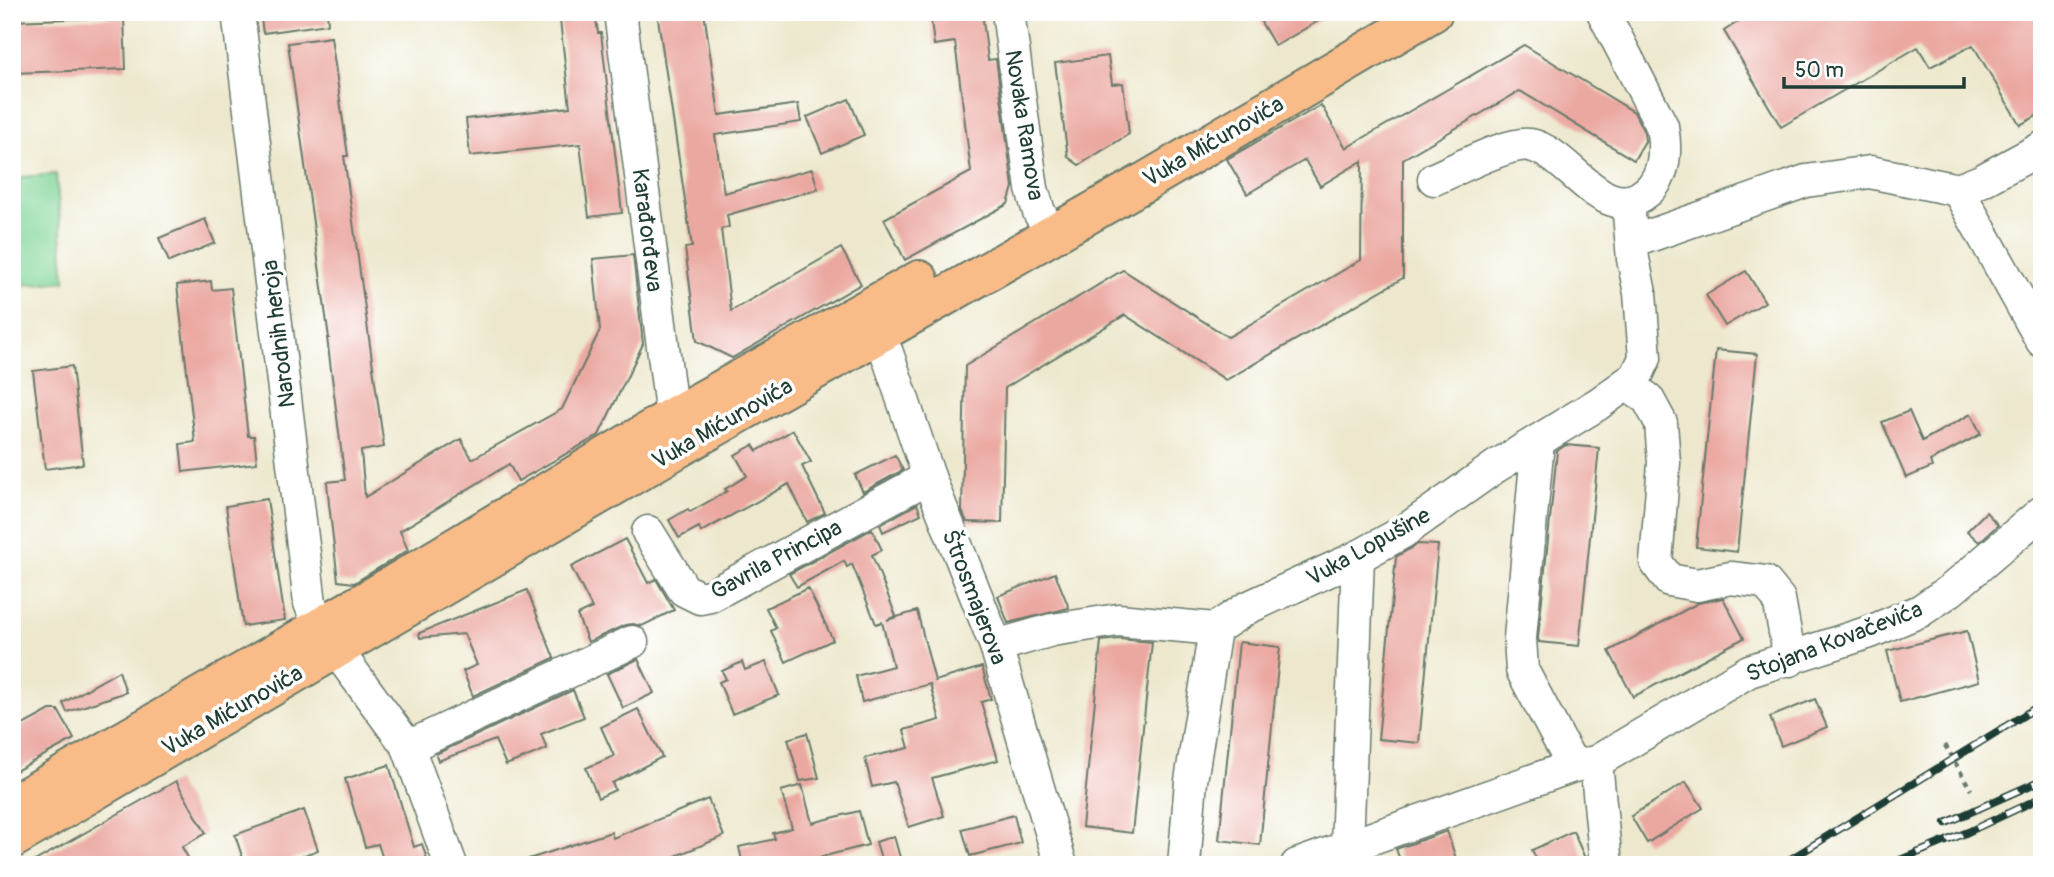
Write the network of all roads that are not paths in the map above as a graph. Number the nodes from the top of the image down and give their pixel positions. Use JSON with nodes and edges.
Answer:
{"nodes":[{"id":1,"x":238,"y":12,"type":"edge"},
{"id":2,"x":620,"y":12,"type":"edge"},
{"id":3,"x":1008,"y":12,"type":"edge"},
{"id":4,"x":1381,"y":12,"type":"edge"},
{"id":5,"x":1603,"y":12,"type":"edge"},
{"id":6,"x":1427,"y":14,"type":"edge"},
{"id":7,"x":2042,"y":148,"type":"edge"},
{"id":8,"x":1434,"y":179,"type":"dead end"},
{"id":9,"x":1958,"y":190,"type":"junction"},
{"id":10,"x":1628,"y":204,"type":"junction"},
{"id":11,"x":1046,"y":223,"type":"junction"},
{"id":12,"x":1632,"y":242,"type":"junction"},
{"id":13,"x":878,"y":334,"type":"junction"},
{"id":14,"x":2042,"y":341,"type":"edge"},
{"id":15,"x":1626,"y":384,"type":"junction"},
{"id":16,"x":677,"y":432,"type":"junction"},
{"id":17,"x":1538,"y":440,"type":"junction"},
{"id":18,"x":929,"y":477,"type":"junction"},
{"id":19,"x":2042,"y":512,"type":"edge"},
{"id":20,"x":648,"y":532,"type":"dead end"},
{"id":21,"x":1358,"y":557,"type":"junction"},
{"id":22,"x":1215,"y":629,"type":"junction"},
{"id":23,"x":327,"y":639,"type":"junction"},
{"id":24,"x":632,"y":642,"type":"dead end"},
{"id":25,"x":996,"y":646,"type":"junction"},
{"id":26,"x":1790,"y":660,"type":"junction"},
{"id":27,"x":408,"y":747,"type":"junction"},
{"id":28,"x":1584,"y":764,"type":"junction"},
{"id":29,"x":12,"y":805,"type":"edge"},
{"id":30,"x":12,"y":839,"type":"edge"},
{"id":31,"x":1347,"y":847,"type":"junction"},
{"id":32,"x":451,"y":865,"type":"edge"},
{"id":33,"x":1061,"y":865,"type":"edge"},
{"id":34,"x":1184,"y":865,"type":"edge"},
{"id":35,"x":1297,"y":865,"type":"edge"},
{"id":36,"x":1606,"y":865,"type":"edge"}],
"edges":[{"from":1,"to":23,"type":"street","name":"Narodnih heroja"},
{"from":2,"to":16,"type":"street","name":"Karađorđeva"},
{"from":3,"to":11,"type":"street","name":"Novaka Ramova"},
{"from":4,"to":11,"type":"main road","name":"Vuka Mićunovića"},
{"from":5,"to":10,"type":"street"},
{"from":6,"to":11,"type":"main road","name":"Vuka Mićunovića"},
{"from":7,"to":9,"type":"street"},
{"from":8,"to":10,"type":"street"},
{"from":9,"to":12,"type":"street"},
{"from":9,"to":14,"type":"street"},
{"from":10,"to":12,"type":"street","name":"Vuka Lopušine"},
{"from":11,"to":13,"type":"main road","name":"Vuka Mićunovića"},
{"from":11,"to":16,"type":"main road","name":"Vuka Mićunovića"},
{"from":12,"to":15,"type":"street","name":"Vuka Lopušine"},
{"from":13,"to":16,"type":"main road","name":"Vuka Mićunovića"},
{"from":13,"to":18,"type":"street","name":"Štrosmajerova"},
{"from":15,"to":17,"type":"street","name":"Vuka Lopušine"},
{"from":15,"to":26,"type":"street"},
{"from":16,"to":23,"type":"main road","name":"Vuka Mićunovića"},
{"from":17,"to":21,"type":"street","name":"Vuka Lopušine"},
{"from":17,"to":28,"type":"street"},
{"from":18,"to":20,"type":"street","name":"Gavrila Principa"},
{"from":18,"to":25,"type":"street","name":"Štrosmajerova"},
{"from":19,"to":26,"type":"street","name":"Stojana Kovačevića"},
{"from":21,"to":22,"type":"street","name":"Vuka Lopušine"},
{"from":21,"to":31,"type":"street"},
{"from":22,"to":25,"type":"street"},
{"from":22,"to":34,"type":"street"},
{"from":23,"to":27,"type":"street","name":"Narodnih heroja"},
{"from":23,"to":29,"type":"main road","name":"Vuka Mićunovića"},
{"from":23,"to":30,"type":"main road","name":"Vuka Mićunovića"},
{"from":24,"to":27,"type":"street"},
{"from":25,"to":33,"type":"street","name":"Štrosmajerova"},
{"from":26,"to":28,"type":"street","name":"Stojana Kovačevića"},
{"from":27,"to":32,"type":"street","name":"Narodnih heroja"},
{"from":28,"to":31,"type":"street","name":"Stojana Kovačevića"},
{"from":28,"to":36,"type":"street"},
{"from":31,"to":35,"type":"street","name":"Stojana Kovačevića"}]}
